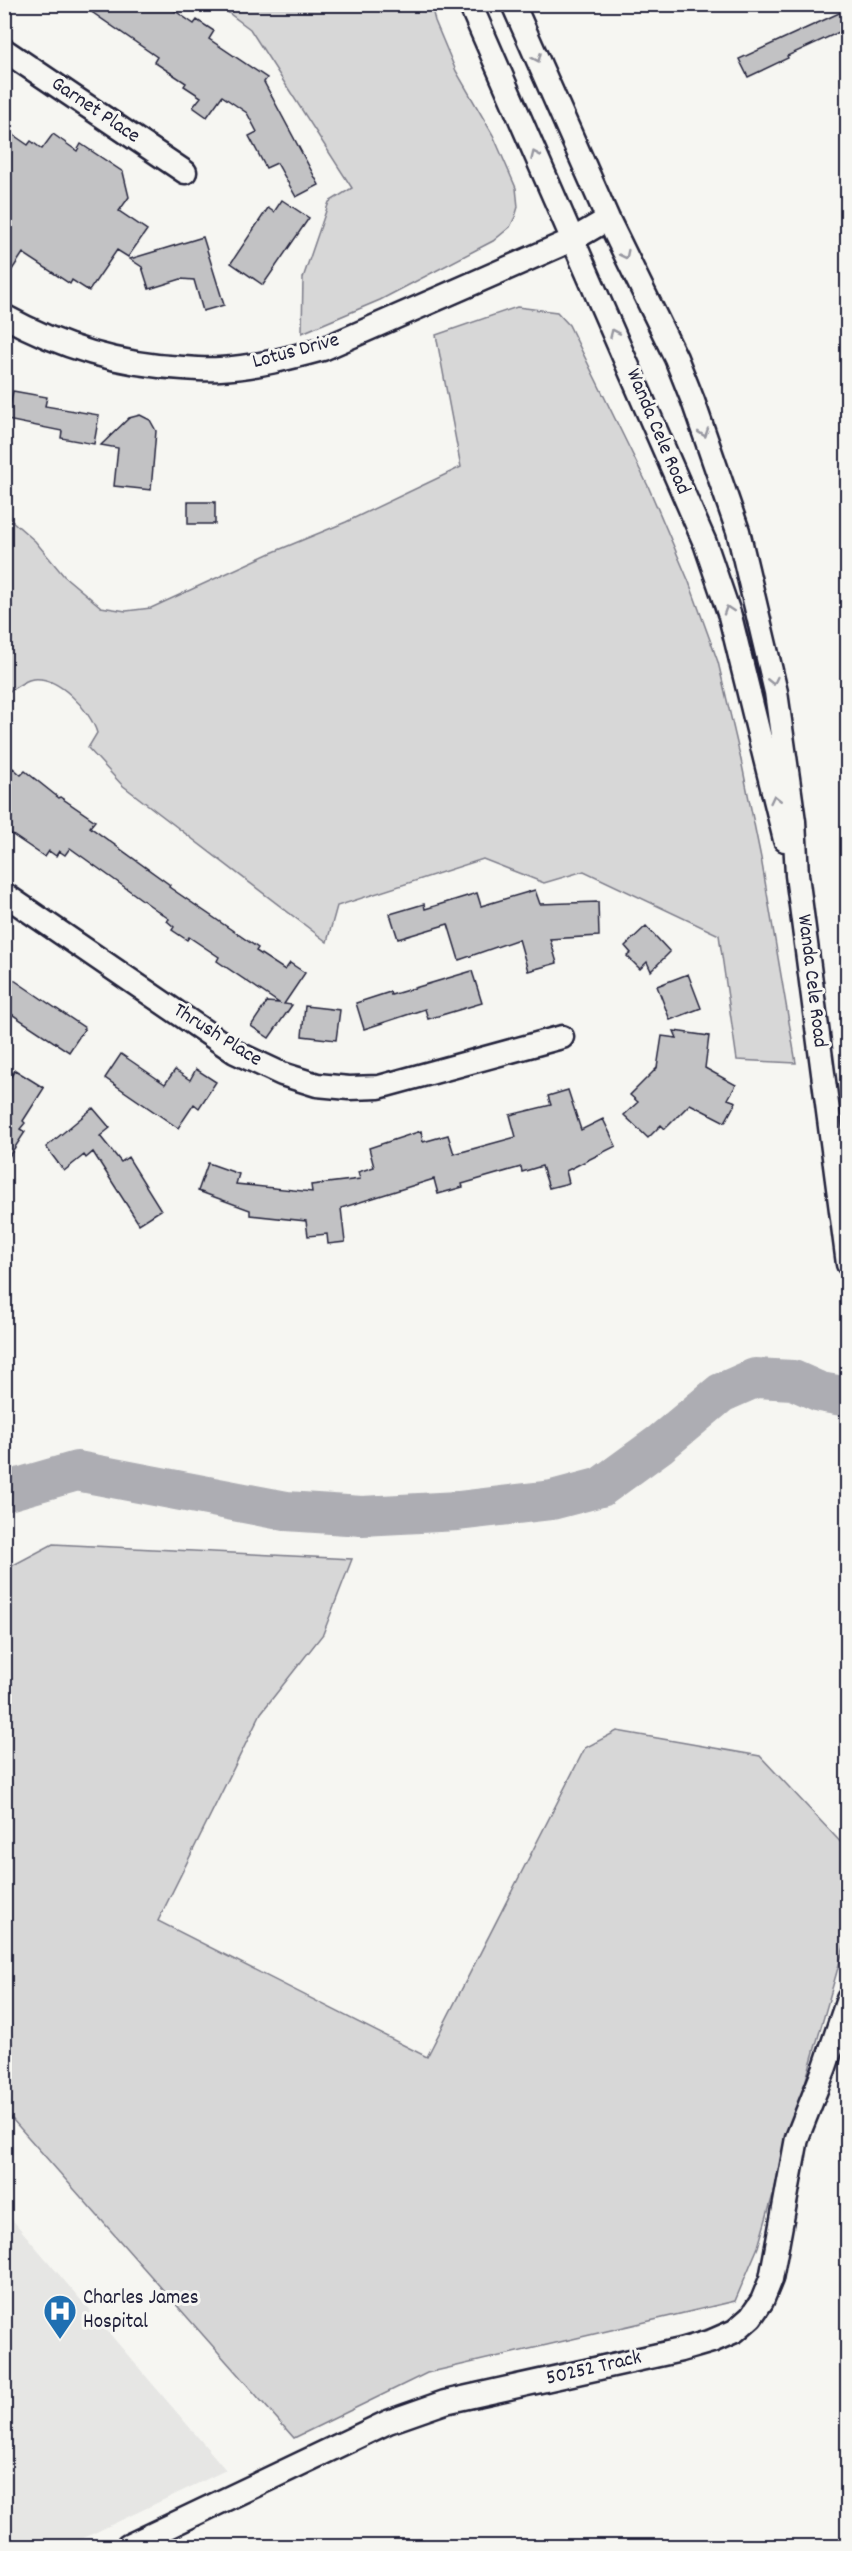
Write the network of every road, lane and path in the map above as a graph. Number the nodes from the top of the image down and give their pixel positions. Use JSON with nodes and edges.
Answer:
{"nodes":[{"id":1,"x":470,"y":4,"type":"edge"},
{"id":2,"x":513,"y":4,"type":"edge"},
{"id":3,"x":4,"y":51,"type":"edge"},
{"id":4,"x":185,"y":172,"type":"dead end"},
{"id":5,"x":608,"y":219,"type":"junction"},
{"id":6,"x":572,"y":240,"type":"junction"},
{"id":7,"x":4,"y":316,"type":"edge"},
{"id":8,"x":797,"y":876,"type":"junction"},
{"id":9,"x":4,"y":894,"type":"edge"},
{"id":10,"x":562,"y":1037,"type":"dead end"},
{"id":11,"x":848,"y":1264,"type":"edge"},
{"id":12,"x":848,"y":2000,"type":"edge"},
{"id":13,"x":128,"y":2547,"type":"edge"}],
"edges":[{"from":6,"to":1,"type":"street","name":"Wanda Cele Road","one_way":true},
{"from":2,"to":5,"type":"street","name":"Wanda Cele Road","one_way":true},
{"from":3,"to":4,"type":"street","name":"Garnet Place"},
{"from":5,"to":6,"type":"street","name":"Lotus Drive"},
{"from":5,"to":8,"type":"street","name":"Wanda Cele Road","one_way":true},
{"from":6,"to":7,"type":"street","name":"Lotus Drive"},
{"from":8,"to":6,"type":"street","name":"Wanda Cele Road","one_way":true},
{"from":8,"to":11,"type":"street","name":"Wanda Cele Road"},
{"from":9,"to":10,"type":"street","name":"Thrush Place"},
{"from":12,"to":13,"type":"street","name":"50252 Track"}]}
